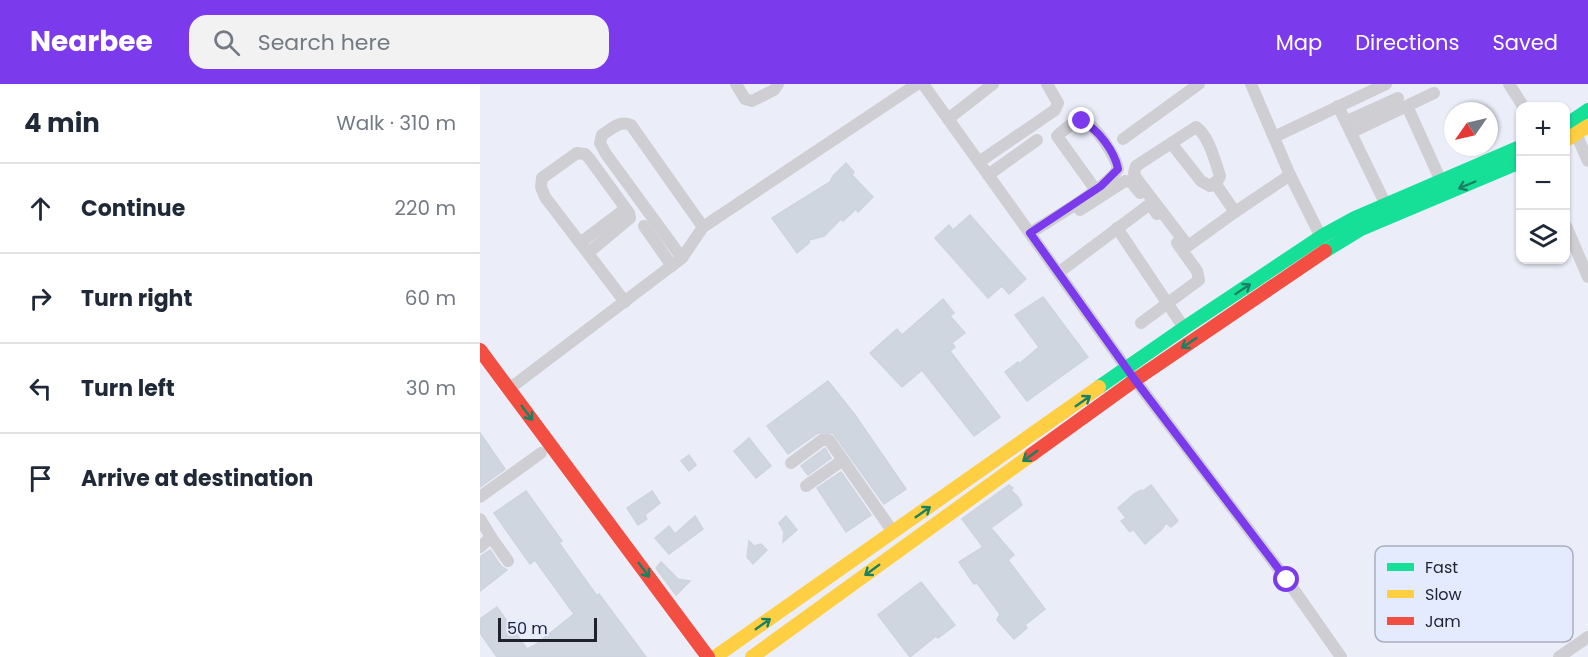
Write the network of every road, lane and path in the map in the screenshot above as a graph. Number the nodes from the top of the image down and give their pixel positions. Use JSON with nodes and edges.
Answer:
{"nodes":[{"id":1,"x":736,"y":84,"type":"edge"},
{"id":2,"x":778,"y":84,"type":"edge"},
{"id":3,"x":917,"y":84,"type":"edge"},
{"id":4,"x":923,"y":84,"type":"edge"},
{"id":5,"x":993,"y":84,"type":"edge"},
{"id":6,"x":1047,"y":84,"type":"edge"},
{"id":7,"x":1199,"y":84,"type":"edge"},
{"id":8,"x":1251,"y":84,"type":"edge"},
{"id":9,"x":1386,"y":84,"type":"edge"},
{"id":10,"x":1509,"y":84,"type":"edge"},
{"id":11,"x":1434,"y":93,"type":"dead end"},
{"id":12,"x":1403,"y":102,"type":"junction"},
{"id":13,"x":1520,"y":102,"type":"edge"},
{"id":14,"x":1338,"y":106,"type":"junction"},
{"id":15,"x":1588,"y":110,"type":"edge"},
{"id":16,"x":948,"y":119,"type":"junction"},
{"id":17,"x":1047,"y":123,"type":"dead end"},
{"id":18,"x":1349,"y":127,"type":"junction"},
{"id":19,"x":1573,"y":129,"type":"edge"},
{"id":20,"x":1057,"y":136,"type":"junction"},
{"id":21,"x":1274,"y":136,"type":"junction"},
{"id":22,"x":1037,"y":140,"type":"dead end"},
{"id":23,"x":1123,"y":140,"type":"dead end"},
{"id":24,"x":1172,"y":143,"type":"junction"},
{"id":25,"x":1516,"y":149,"type":"edge"},
{"id":26,"x":1588,"y":161,"type":"edge"},
{"id":27,"x":979,"y":162,"type":"junction"},
{"id":28,"x":1516,"y":164,"type":"edge"},
{"id":29,"x":988,"y":175,"type":"junction"},
{"id":30,"x":1290,"y":175,"type":"junction"},
{"id":31,"x":1441,"y":181,"type":"junction"},
{"id":32,"x":1215,"y":183,"type":"junction"},
{"id":33,"x":1095,"y":189,"type":"junction"},
{"id":34,"x":1150,"y":204,"type":"junction"},
{"id":35,"x":1386,"y":205,"type":"junction"},
{"id":36,"x":1080,"y":210,"type":"dead end"},
{"id":37,"x":1235,"y":212,"type":"junction"},
{"id":38,"x":644,"y":226,"type":"dead end"},
{"id":39,"x":703,"y":227,"type":"junction"},
{"id":40,"x":1117,"y":228,"type":"junction"},
{"id":41,"x":1030,"y":233,"type":"junction"},
{"id":42,"x":1570,"y":235,"type":"edge"},
{"id":43,"x":1322,"y":236,"type":"junction"},
{"id":44,"x":1188,"y":246,"type":"junction"},
{"id":45,"x":584,"y":248,"type":"junction"},
{"id":46,"x":1325,"y":251,"type":"junction"},
{"id":47,"x":677,"y":262,"type":"junction"},
{"id":48,"x":1205,"y":271,"type":"dead end"},
{"id":49,"x":1058,"y":273,"type":"junction"},
{"id":50,"x":1588,"y":278,"type":"edge"},
{"id":51,"x":625,"y":302,"type":"junction"},
{"id":52,"x":1168,"y":304,"type":"junction"},
{"id":53,"x":1141,"y":323,"type":"dead end"},
{"id":54,"x":1184,"y":328,"type":"junction"},
{"id":55,"x":480,"y":350,"type":"edge"},
{"id":56,"x":480,"y":371,"type":"edge"},
{"id":57,"x":1131,"y":375,"type":"junction"},
{"id":58,"x":509,"y":389,"type":"junction"},
{"id":59,"x":541,"y":453,"type":"junction"},
{"id":60,"x":843,"y":460,"type":"junction"},
{"id":61,"x":790,"y":463,"type":"dead end"},
{"id":62,"x":806,"y":486,"type":"dead end"},
{"id":63,"x":480,"y":496,"type":"edge"},
{"id":64,"x":480,"y":519,"type":"edge"},
{"id":65,"x":893,"y":532,"type":"junction"},
{"id":66,"x":491,"y":537,"type":"junction"},
{"id":67,"x":480,"y":547,"type":"edge"},
{"id":68,"x":508,"y":561,"type":"dead end"},
{"id":69,"x":1588,"y":637,"type":"edge"},
{"id":70,"x":693,"y":657,"type":"edge"},
{"id":71,"x":708,"y":657,"type":"edge"},
{"id":72,"x":715,"y":657,"type":"edge"},
{"id":73,"x":752,"y":657,"type":"edge"},
{"id":74,"x":1341,"y":657,"type":"edge"},
{"id":75,"x":1559,"y":657,"type":"edge"}],
"edges":[{"from":1,"to":2,"type":"street"},
{"from":3,"to":39,"type":"street"},
{"from":4,"to":16,"type":"street"},
{"from":5,"to":16,"type":"street"},
{"from":6,"to":27,"type":"street"},
{"from":7,"to":23,"type":"street"},
{"from":8,"to":21,"type":"street"},
{"from":9,"to":14,"type":"street"},
{"from":10,"to":13,"type":"street"},
{"from":11,"to":12,"type":"street"},
{"from":12,"to":18,"type":"street"},
{"from":12,"to":31,"type":"street"},
{"from":14,"to":18,"type":"street"},
{"from":14,"to":21,"type":"street"},
{"from":15,"to":19,"type":"street"},
{"from":16,"to":27,"type":"street"},
{"from":17,"to":20,"type":"street"},
{"from":18,"to":35,"type":"street"},
{"from":19,"to":26,"type":"street"},
{"from":20,"to":33,"type":"street"},
{"from":20,"to":33,"type":"street"},
{"from":21,"to":30,"type":"street"},
{"from":22,"to":29,"type":"street"},
{"from":24,"to":32,"type":"street"},
{"from":24,"to":32,"type":"street"},
{"from":24,"to":44,"type":"street"},
{"from":25,"to":31,"type":"street"},
{"from":27,"to":29,"type":"street"},
{"from":28,"to":46,"type":"street","one_way":true},
{"from":29,"to":41,"type":"street"},
{"from":30,"to":37,"type":"street"},
{"from":30,"to":43,"type":"street"},
{"from":31,"to":35,"type":"street"},
{"from":32,"to":37,"type":"street"},
{"from":33,"to":41,"type":"street"},
{"from":34,"to":36,"type":"street"},
{"from":34,"to":40,"type":"street"},
{"from":34,"to":52,"type":"street"},
{"from":35,"to":43,"type":"street"},
{"from":37,"to":44,"type":"street"},
{"from":38,"to":47,"type":"street"},
{"from":39,"to":47,"type":"street"},
{"from":39,"to":47,"type":"street"},
{"from":40,"to":49,"type":"street"},
{"from":40,"to":52,"type":"street"},
{"from":41,"to":49,"type":"street"},
{"from":42,"to":50,"type":"street"},
{"from":43,"to":46,"type":"street"},
{"from":54,"to":43,"type":"street","one_way":true},
{"from":44,"to":48,"type":"street"},
{"from":45,"to":45,"type":"street"},
{"from":45,"to":51,"type":"street"},
{"from":46,"to":57,"type":"street","one_way":true},
{"from":47,"to":51,"type":"street"},
{"from":49,"to":57,"type":"street"},
{"from":51,"to":58,"type":"street"},
{"from":52,"to":53,"type":"street"},
{"from":52,"to":54,"type":"street"},
{"from":54,"to":57,"type":"street"},
{"from":55,"to":58,"type":"street"},
{"from":56,"to":59,"type":"street"},
{"from":65,"to":57,"type":"street","one_way":true},
{"from":57,"to":73,"type":"street","one_way":true},
{"from":57,"to":74,"type":"street"},
{"from":58,"to":71,"type":"street","one_way":true},
{"from":59,"to":63,"type":"street"},
{"from":59,"to":70,"type":"street"},
{"from":60,"to":61,"type":"street"},
{"from":60,"to":62,"type":"street"},
{"from":60,"to":65,"type":"street"},
{"from":64,"to":66,"type":"street"},
{"from":72,"to":65,"type":"street","one_way":true},
{"from":66,"to":67,"type":"street"},
{"from":66,"to":68,"type":"street"},
{"from":69,"to":75,"type":"street"}]}
